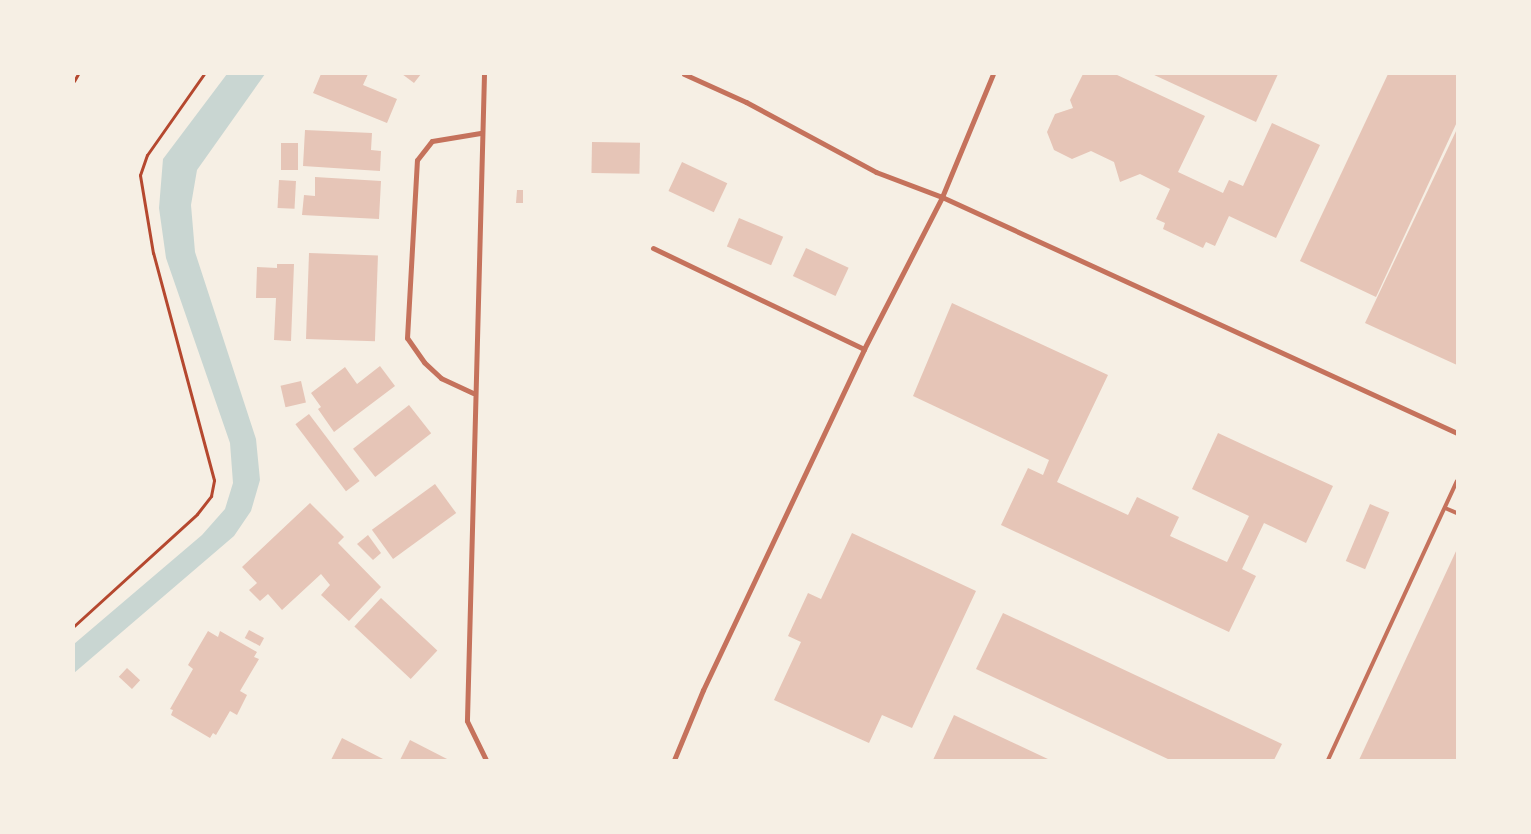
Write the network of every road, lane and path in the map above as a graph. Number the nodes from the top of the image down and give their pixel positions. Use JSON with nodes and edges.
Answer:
{"nodes":[{"id":1,"x":78,"y":74,"type":"edge"},
{"id":2,"x":204,"y":74,"type":"edge"},
{"id":3,"x":484,"y":74,"type":"edge"},
{"id":4,"x":684,"y":74,"type":"edge"},
{"id":5,"x":993,"y":74,"type":"edge"},
{"id":6,"x":74,"y":81,"type":"edge"},
{"id":7,"x":480,"y":133,"type":"junction"},
{"id":8,"x":942,"y":197,"type":"junction"},
{"id":9,"x":653,"y":248,"type":"dead end"},
{"id":10,"x":864,"y":349,"type":"junction"},
{"id":11,"x":473,"y":393,"type":"junction"},
{"id":12,"x":1457,"y":433,"type":"edge"},
{"id":13,"x":1457,"y":481,"type":"edge"},
{"id":14,"x":1445,"y":508,"type":"junction"},
{"id":15,"x":1457,"y":513,"type":"edge"},
{"id":16,"x":74,"y":626,"type":"edge"},
{"id":17,"x":486,"y":760,"type":"edge"},
{"id":18,"x":674,"y":760,"type":"edge"},
{"id":19,"x":1328,"y":760,"type":"edge"}],
"edges":[{"from":1,"to":6,"type":"path"},
{"from":2,"to":16,"type":"path"},
{"from":3,"to":7,"type":"street"},
{"from":4,"to":8,"type":"street"},
{"from":5,"to":8,"type":"street"},
{"from":7,"to":11,"type":"street"},
{"from":7,"to":11,"type":"street"},
{"from":8,"to":10,"type":"street"},
{"from":8,"to":12,"type":"street"},
{"from":9,"to":10,"type":"street"},
{"from":10,"to":18,"type":"street"},
{"from":11,"to":17,"type":"street"},
{"from":13,"to":14,"type":"lane"},
{"from":14,"to":15,"type":"lane"},
{"from":14,"to":19,"type":"lane"}]}
